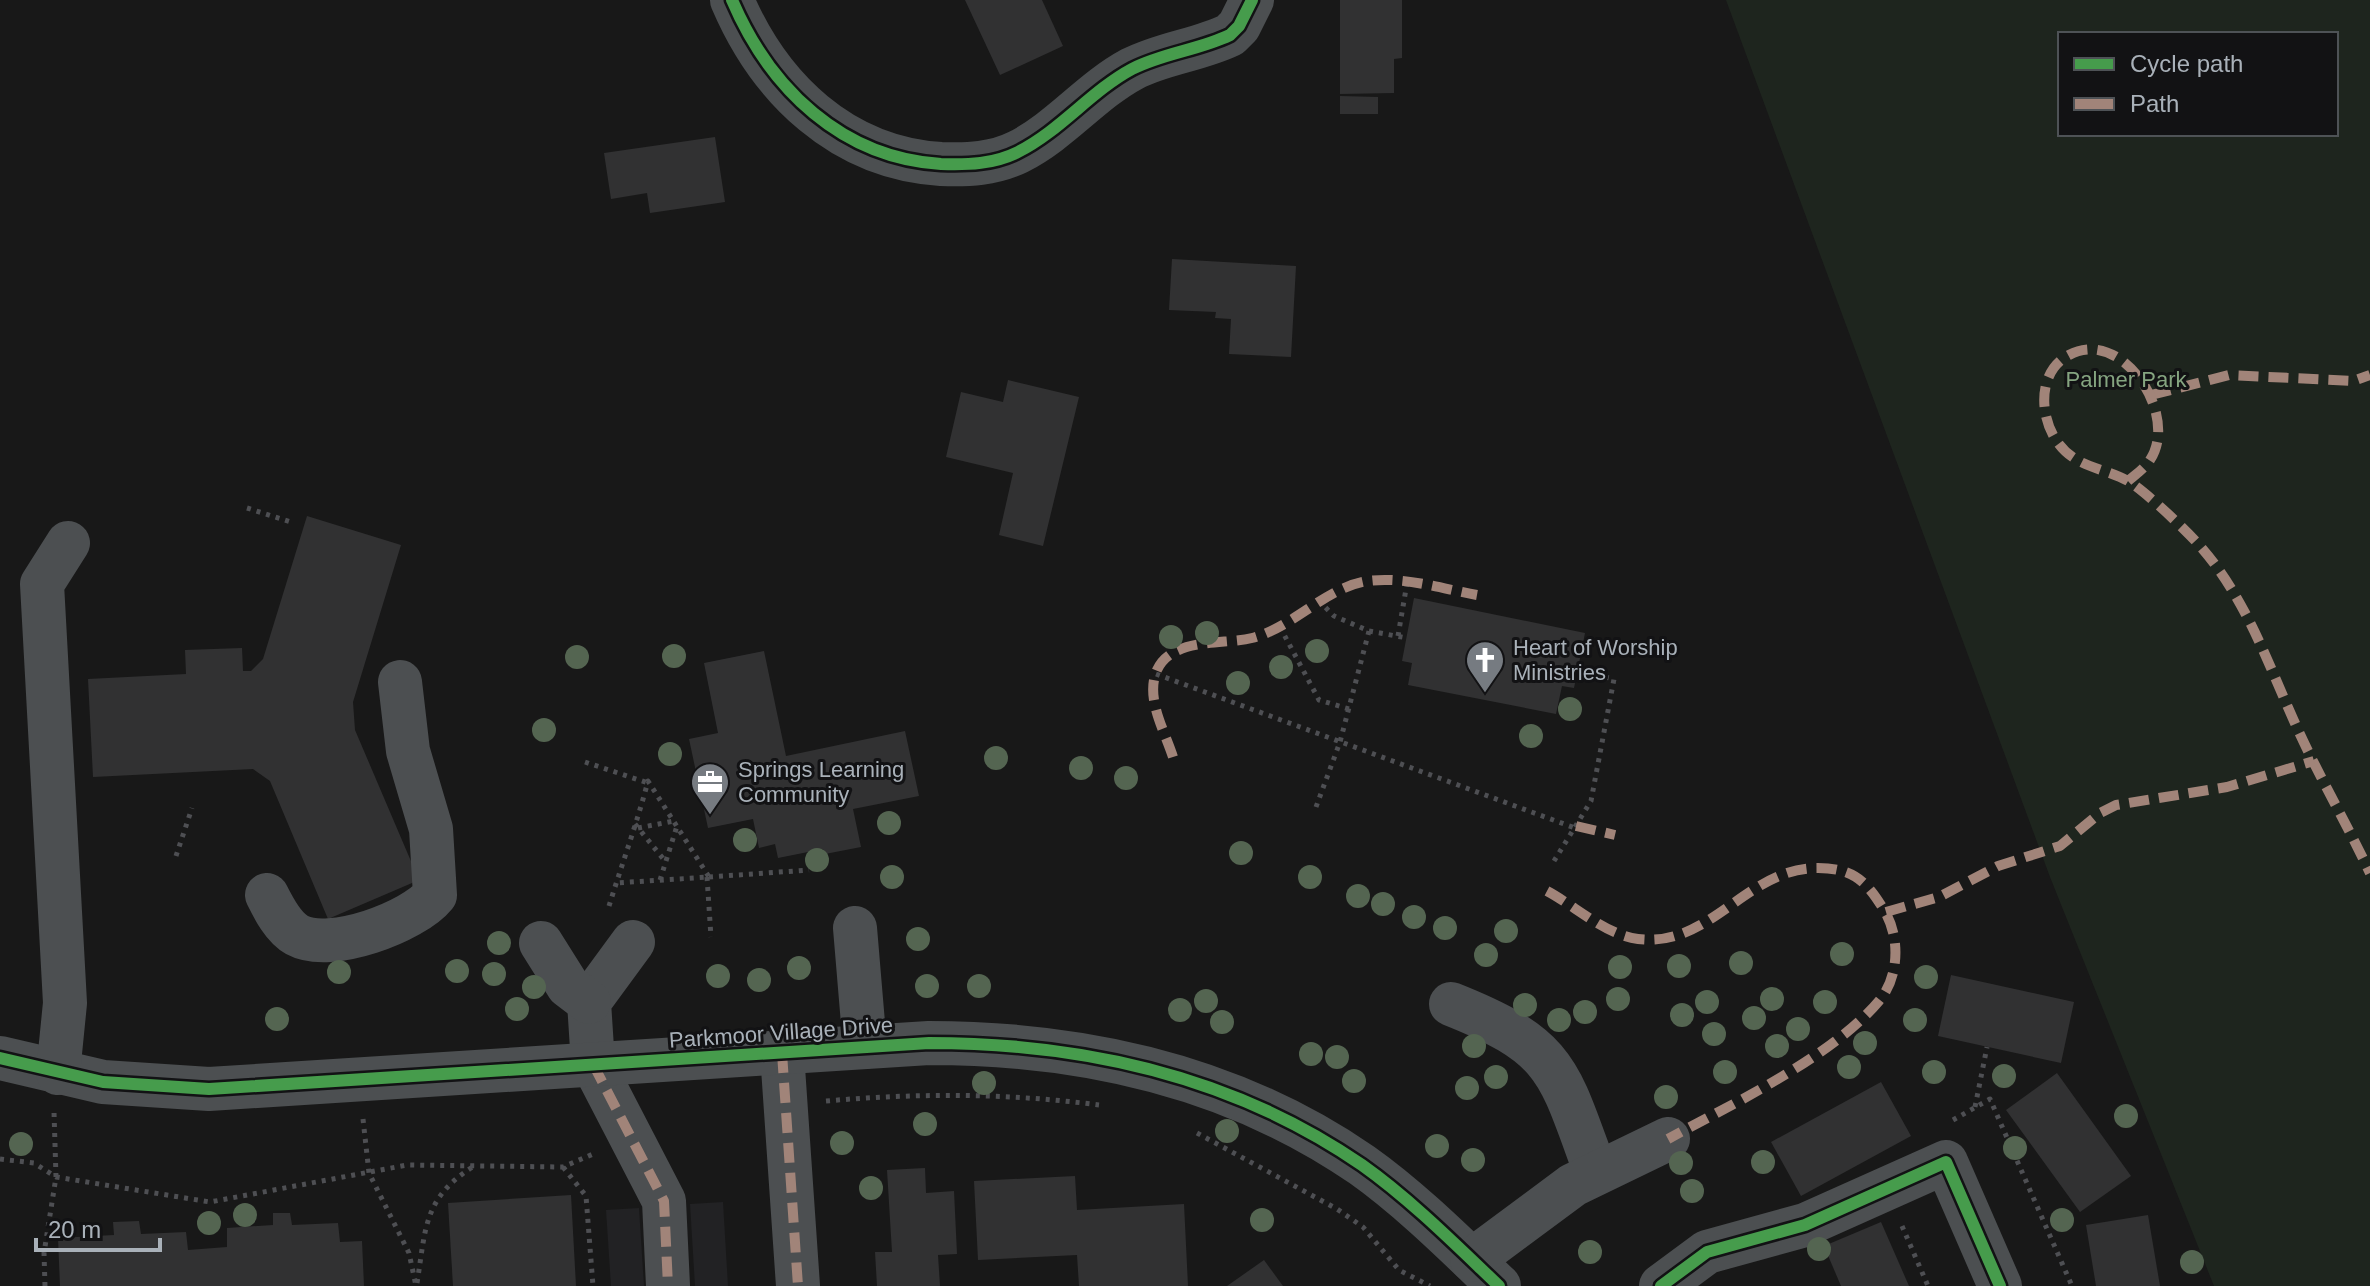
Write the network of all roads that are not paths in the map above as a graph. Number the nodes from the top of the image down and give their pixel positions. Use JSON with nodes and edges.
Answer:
{"nodes":[{"id":1,"x":732,"y":0,"type":"edge"},
{"id":2,"x":1252,"y":0,"type":"edge"},
{"id":3,"x":68,"y":543,"type":"dead end"},
{"id":4,"x":400,"y":682,"type":"dead end"},
{"id":5,"x":267,"y":895,"type":"dead end"},
{"id":6,"x":855,"y":928,"type":"dead end"},
{"id":7,"x":619,"y":930,"type":"road end"},
{"id":8,"x":541,"y":943,"type":"dead end"},
{"id":9,"x":589,"y":1002,"type":"junction"},
{"id":10,"x":1451,"y":1004,"type":"dead end"},
{"id":11,"x":865,"y":1047,"type":"junction"},
{"id":12,"x":782,"y":1053,"type":"junction"},
{"id":13,"x":0,"y":1058,"type":"edge"},
{"id":14,"x":593,"y":1064,"type":"junction"},
{"id":15,"x":56,"y":1090,"type":"junction"},
{"id":16,"x":1668,"y":1139,"type":"dead end"},
{"id":17,"x":1596,"y":1173,"type":"junction"},
{"id":18,"x":1485,"y":1273,"type":"edge"},
{"id":19,"x":668,"y":1286,"type":"edge"},
{"id":20,"x":798,"y":1286,"type":"edge"},
{"id":21,"x":1661,"y":1286,"type":"edge"},
{"id":22,"x":2000,"y":1286,"type":"edge"}],
"edges":[{"from":1,"to":2,"type":"street"},
{"from":3,"to":15,"type":"street"},
{"from":4,"to":5,"type":"street"},
{"from":6,"to":11,"type":"street"},
{"from":7,"to":9,"type":"street"},
{"from":8,"to":9,"type":"street"},
{"from":9,"to":14,"type":"street"},
{"from":10,"to":17,"type":"street"},
{"from":11,"to":12,"type":"street","name":"Parkmoor Village Drive"},
{"from":11,"to":18,"type":"street","name":"Parkmoor Village Drive"},
{"from":12,"to":14,"type":"street","name":"Parkmoor Village Drive"},
{"from":12,"to":20,"type":"street"},
{"from":13,"to":15,"type":"street","name":"Parkmoor Village Drive"},
{"from":14,"to":15,"type":"street","name":"Parkmoor Village Drive"},
{"from":14,"to":19,"type":"street"},
{"from":16,"to":17,"type":"street"},
{"from":17,"to":18,"type":"street"},
{"from":21,"to":22,"type":"street"}]}
